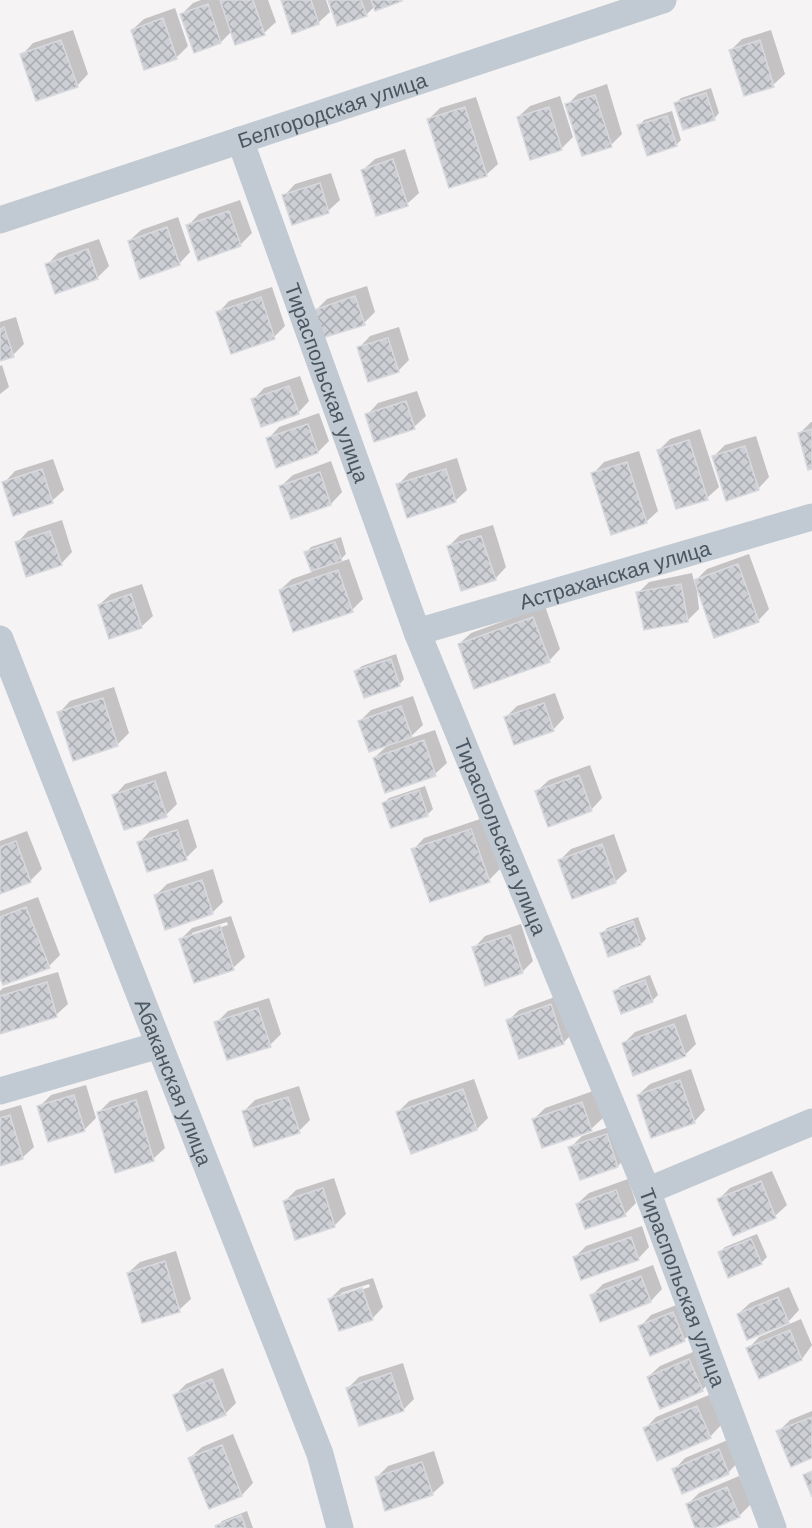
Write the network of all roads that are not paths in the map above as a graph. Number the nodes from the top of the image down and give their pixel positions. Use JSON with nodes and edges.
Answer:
{"nodes":[{"id":1,"x":663,"y":0,"type":"edge"},
{"id":2,"x":240,"y":140,"type":"junction"},
{"id":3,"x":0,"y":220,"type":"edge"},
{"id":4,"x":812,"y":517,"type":"edge"},
{"id":5,"x":417,"y":632,"type":"junction"},
{"id":6,"x":0,"y":639,"type":"edge"},
{"id":7,"x":159,"y":1045,"type":"junction"},
{"id":8,"x":0,"y":1091,"type":"edge"},
{"id":9,"x":812,"y":1122,"type":"edge"},
{"id":10,"x":647,"y":1191,"type":"junction"},
{"id":11,"x":340,"y":1528,"type":"edge"},
{"id":12,"x":773,"y":1528,"type":"edge"}],
"edges":[{"from":1,"to":2,"type":"street","name":"Белгородская улица"},
{"from":2,"to":3,"type":"street","name":"Белгородская улица"},
{"from":2,"to":5,"type":"street","name":"Тираспольская улица"},
{"from":4,"to":5,"type":"street","name":"Астраханская улица"},
{"from":5,"to":10,"type":"street","name":"Тираспольская улица"},
{"from":6,"to":7,"type":"street","name":"Абаканская улица"},
{"from":7,"to":8,"type":"street"},
{"from":7,"to":11,"type":"street","name":"Абаканская улица"},
{"from":9,"to":10,"type":"street"},
{"from":10,"to":12,"type":"street","name":"Тираспольская улица"}]}
